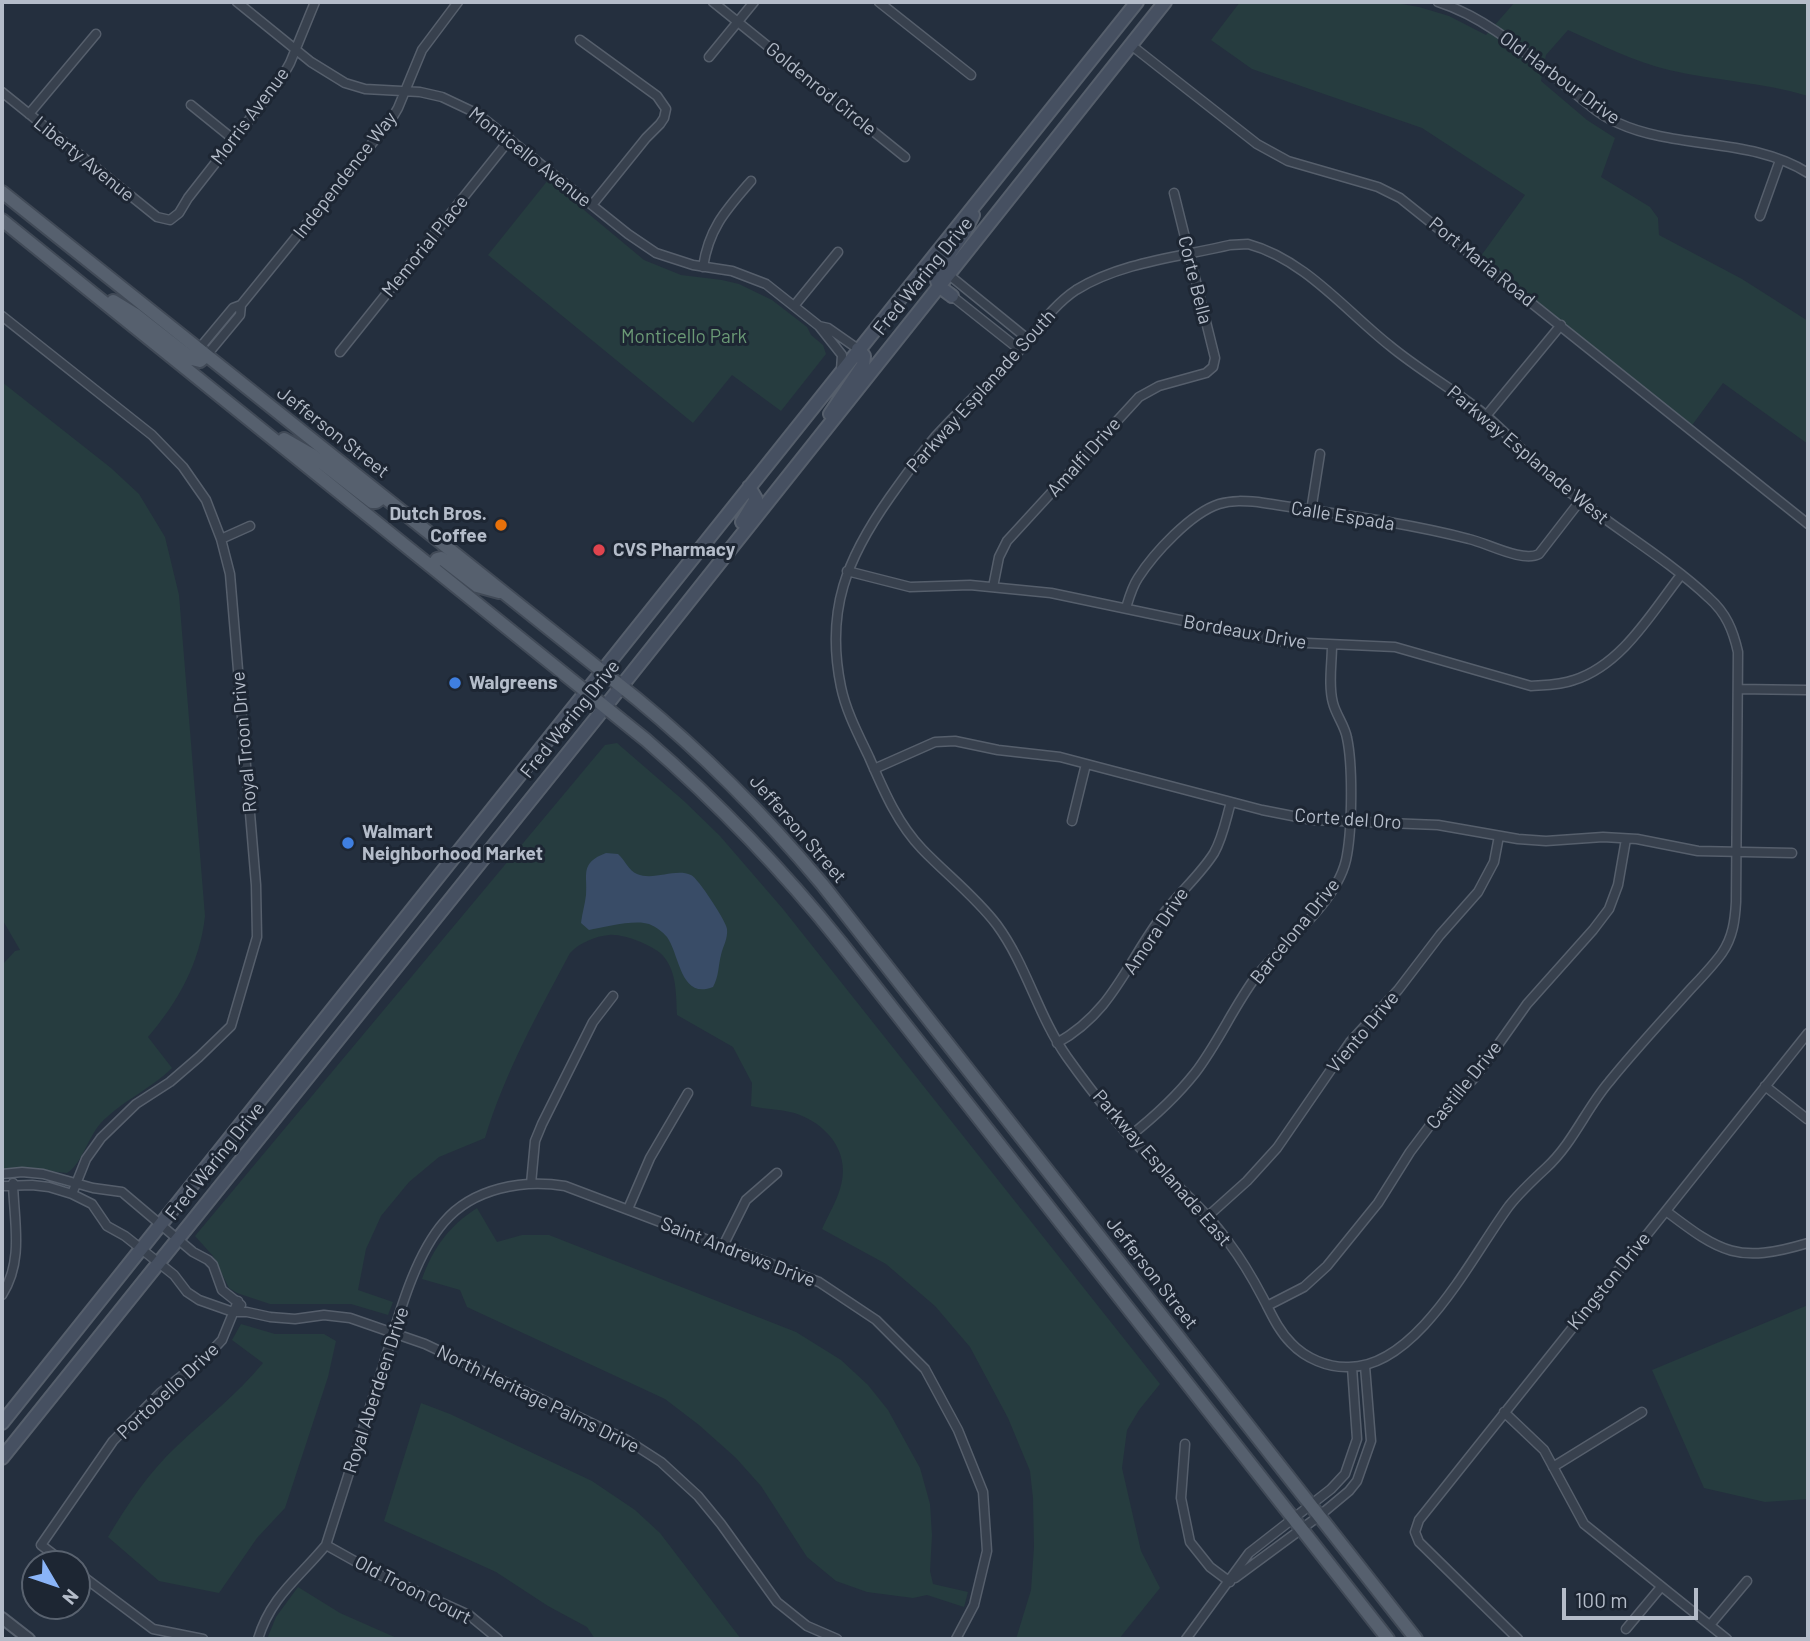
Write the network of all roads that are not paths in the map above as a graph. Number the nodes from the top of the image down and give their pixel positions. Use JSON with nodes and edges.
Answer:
{"nodes":[{"id":1,"x":237,"y":2,"type":"edge"},
{"id":2,"x":315,"y":2,"type":"edge"},
{"id":3,"x":458,"y":2,"type":"edge"},
{"id":4,"x":713,"y":2,"type":"edge"},
{"id":5,"x":754,"y":2,"type":"edge"},
{"id":6,"x":879,"y":2,"type":"edge"},
{"id":7,"x":1137,"y":2,"type":"edge"},
{"id":8,"x":1165,"y":2,"type":"edge"},
{"id":9,"x":1444,"y":2,"type":"edge"},
{"id":10,"x":737,"y":22,"type":"junction"},
{"id":11,"x":96,"y":33,"type":"dead end"},
{"id":12,"x":580,"y":40,"type":"dead end"},
{"id":13,"x":1131,"y":45,"type":"junction"},
{"id":14,"x":296,"y":49,"type":"junction"},
{"id":15,"x":709,"y":57,"type":"dead end"},
{"id":16,"x":971,"y":75,"type":"dead end"},
{"id":17,"x":2,"y":92,"type":"edge"},
{"id":18,"x":404,"y":92,"type":"junction"},
{"id":19,"x":191,"y":105,"type":"dead end"},
{"id":20,"x":29,"y":114,"type":"junction"},
{"id":21,"x":233,"y":139,"type":"junction"},
{"id":22,"x":510,"y":139,"type":"junction"},
{"id":23,"x":905,"y":157,"type":"dead end"},
{"id":24,"x":1780,"y":160,"type":"junction"},
{"id":25,"x":1808,"y":173,"type":"edge"},
{"id":26,"x":751,"y":181,"type":"dead end"},
{"id":27,"x":2,"y":192,"type":"edge"},
{"id":28,"x":984,"y":193,"type":"junction"},
{"id":29,"x":1174,"y":193,"type":"dead end"},
{"id":30,"x":592,"y":205,"type":"junction"},
{"id":31,"x":1760,"y":216,"type":"dead end"},
{"id":32,"x":2,"y":220,"type":"edge"},
{"id":33,"x":170,"y":220,"type":"joint"},
{"id":34,"x":838,"y":251,"type":"dead end"},
{"id":35,"x":1189,"y":254,"type":"junction"},
{"id":36,"x":703,"y":267,"type":"junction"},
{"id":37,"x":949,"y":275,"type":"junction"},
{"id":38,"x":82,"y":284,"type":"junction"},
{"id":39,"x":939,"y":286,"type":"junction"},
{"id":40,"x":952,"y":296,"type":"joint"},
{"id":41,"x":794,"y":306,"type":"junction"},
{"id":42,"x":2,"y":316,"type":"edge"},
{"id":43,"x":1561,"y":325,"type":"junction"},
{"id":44,"x":819,"y":326,"type":"junction"},
{"id":45,"x":1029,"y":340,"type":"junction"},
{"id":46,"x":858,"y":349,"type":"junction"},
{"id":47,"x":1020,"y":350,"type":"junction"},
{"id":48,"x":340,"y":352,"type":"dead end"},
{"id":49,"x":202,"y":353,"type":"junction"},
{"id":50,"x":1213,"y":367,"type":"joint"},
{"id":51,"x":841,"y":371,"type":"junction"},
{"id":52,"x":1486,"y":416,"type":"junction"},
{"id":53,"x":250,"y":419,"type":"junction"},
{"id":54,"x":820,"y":436,"type":"junction"},
{"id":55,"x":1321,"y":454,"type":"dead end"},
{"id":56,"x":749,"y":487,"type":"junction"},
{"id":57,"x":383,"y":497,"type":"junction"},
{"id":58,"x":1580,"y":501,"type":"junction"},
{"id":59,"x":1311,"y":511,"type":"junction"},
{"id":60,"x":1808,"y":524,"type":"edge"},
{"id":61,"x":250,"y":526,"type":"dead end"},
{"id":62,"x":221,"y":539,"type":"junction"},
{"id":63,"x":720,"y":561,"type":"junction"},
{"id":64,"x":432,"y":567,"type":"junction"},
{"id":65,"x":847,"y":571,"type":"junction"},
{"id":66,"x":1681,"y":575,"type":"junction"},
{"id":67,"x":993,"y":587,"type":"junction"},
{"id":68,"x":506,"y":595,"type":"junction"},
{"id":69,"x":1125,"y":608,"type":"junction"},
{"id":70,"x":1332,"y":645,"type":"junction"},
{"id":71,"x":602,"y":671,"type":"junction"},
{"id":72,"x":621,"y":686,"type":"junction"},
{"id":73,"x":841,"y":686,"type":"joint"},
{"id":74,"x":1738,"y":689,"type":"junction"},
{"id":75,"x":1806,"y":690,"type":"dead end"},
{"id":76,"x":586,"y":691,"type":"junction"},
{"id":77,"x":605,"y":706,"type":"junction"},
{"id":78,"x":1086,"y":764,"type":"junction"},
{"id":79,"x":874,"y":768,"type":"junction"},
{"id":80,"x":1231,"y":802,"type":"junction"},
{"id":81,"x":1072,"y":821,"type":"dead end"},
{"id":82,"x":1350,"y":822,"type":"junction"},
{"id":83,"x":1499,"y":835,"type":"junction"},
{"id":84,"x":1626,"y":839,"type":"junction"},
{"id":85,"x":1737,"y":852,"type":"junction"},
{"id":86,"x":1792,"y":853,"type":"dead end"},
{"id":87,"x":613,"y":996,"type":"dead end"},
{"id":88,"x":1808,"y":1033,"type":"edge"},
{"id":89,"x":1057,"y":1043,"type":"junction"},
{"id":90,"x":1765,"y":1086,"type":"junction"},
{"id":91,"x":688,"y":1093,"type":"dead end"},
{"id":92,"x":1807,"y":1119,"type":"edge"},
{"id":93,"x":1130,"y":1136,"type":"junction"},
{"id":94,"x":13,"y":1173,"type":"junction"},
{"id":95,"x":777,"y":1173,"type":"dead end"},
{"id":96,"x":2,"y":1174,"type":"edge"},
{"id":97,"x":77,"y":1182,"type":"junction"},
{"id":98,"x":531,"y":1184,"type":"junction"},
{"id":99,"x":13,"y":1185,"type":"junction"},
{"id":100,"x":2,"y":1186,"type":"edge"},
{"id":101,"x":72,"y":1194,"type":"junction"},
{"id":102,"x":628,"y":1209,"type":"junction"},
{"id":103,"x":1666,"y":1211,"type":"junction"},
{"id":104,"x":1208,"y":1216,"type":"junction"},
{"id":105,"x":161,"y":1225,"type":"junction"},
{"id":106,"x":178,"y":1239,"type":"junction"},
{"id":107,"x":1808,"y":1243,"type":"edge"},
{"id":108,"x":723,"y":1246,"type":"junction"},
{"id":109,"x":142,"y":1249,"type":"junction"},
{"id":110,"x":159,"y":1263,"type":"junction"},
{"id":111,"x":2,"y":1295,"type":"edge"},
{"id":112,"x":238,"y":1301,"type":"junction"},
{"id":113,"x":1267,"y":1306,"type":"junction"},
{"id":114,"x":233,"y":1312,"type":"junction"},
{"id":115,"x":247,"y":1312,"type":"junction"},
{"id":116,"x":394,"y":1332,"type":"junction"},
{"id":117,"x":1358,"y":1367,"type":"junction"},
{"id":118,"x":1504,"y":1412,"type":"junction"},
{"id":119,"x":1643,"y":1412,"type":"dead end"},
{"id":120,"x":2,"y":1423,"type":"edge"},
{"id":121,"x":1185,"y":1444,"type":"dead end"},
{"id":122,"x":2,"y":1458,"type":"edge"},
{"id":123,"x":1553,"y":1467,"type":"junction"},
{"id":124,"x":1306,"y":1517,"type":"junction"},
{"id":125,"x":326,"y":1545,"type":"junction"},
{"id":126,"x":48,"y":1550,"type":"edge"},
{"id":127,"x":1230,"y":1581,"type":"junction"},
{"id":128,"x":1747,"y":1581,"type":"dead end"},
{"id":129,"x":91,"y":1582,"type":"edge"},
{"id":130,"x":1661,"y":1587,"type":"junction"},
{"id":131,"x":2,"y":1618,"type":"edge"},
{"id":132,"x":1710,"y":1625,"type":"junction"},
{"id":133,"x":1626,"y":1629,"type":"dead end"},
{"id":134,"x":29,"y":1639,"type":"edge"},
{"id":135,"x":204,"y":1639,"type":"edge"},
{"id":136,"x":258,"y":1639,"type":"edge"},
{"id":137,"x":498,"y":1639,"type":"edge"},
{"id":138,"x":837,"y":1639,"type":"edge"},
{"id":139,"x":956,"y":1639,"type":"edge"},
{"id":140,"x":1186,"y":1639,"type":"edge"},
{"id":141,"x":1388,"y":1639,"type":"edge"},
{"id":142,"x":1416,"y":1639,"type":"edge"},
{"id":143,"x":1518,"y":1639,"type":"edge"},
{"id":144,"x":1727,"y":1639,"type":"edge"}],
"edges":[{"from":1,"to":14,"type":"street","name":"Monticello Avenue"},
{"from":2,"to":14,"type":"street","name":"Morris Avenue"},
{"from":3,"to":18,"type":"street","name":"Independence Way"},
{"from":4,"to":10,"type":"street","name":"Goldenrod Circle"},
{"from":5,"to":10,"type":"street"},
{"from":6,"to":16,"type":"street"},
{"from":7,"to":28,"type":"main road","name":"Fred Waring Drive"},
{"from":8,"to":13,"type":"main road","name":"Fred Waring Drive"},
{"from":9,"to":24,"type":"street","name":"Old Harbour Drive"},
{"from":10,"to":15,"type":"street"},
{"from":10,"to":23,"type":"street","name":"Goldenrod Circle"},
{"from":11,"to":20,"type":"street"},
{"from":12,"to":30,"type":"street"},
{"from":13,"to":37,"type":"main road","name":"Fred Waring Drive"},
{"from":13,"to":43,"type":"street","name":"Port Maria Road"},
{"from":14,"to":18,"type":"street","name":"Monticello Avenue"},
{"from":14,"to":21,"type":"street","name":"Morris Avenue"},
{"from":17,"to":20,"type":"street","name":"Liberty Avenue"},
{"from":18,"to":22,"type":"street","name":"Monticello Avenue"},
{"from":18,"to":49,"type":"street","name":"Independence Way"},
{"from":19,"to":21,"type":"street"},
{"from":20,"to":33,"type":"street","name":"Liberty Avenue"},
{"from":21,"to":33,"type":"street","name":"Morris Avenue"},
{"from":22,"to":30,"type":"street","name":"Monticello Avenue"},
{"from":22,"to":48,"type":"street","name":"Memorial Place"},
{"from":24,"to":25,"type":"street","name":"Old Harbour Drive"},
{"from":24,"to":31,"type":"street"},
{"from":26,"to":36,"type":"street"},
{"from":27,"to":49,"type":"main road","name":"Jefferson Street"},
{"from":28,"to":39,"type":"main road"},
{"from":28,"to":46,"type":"main road","name":"Fred Waring Drive"},
{"from":29,"to":35,"type":"street","name":"Corte Bella"},
{"from":30,"to":36,"type":"street","name":"Monticello Avenue"},
{"from":32,"to":38,"type":"main road","name":"Jefferson Street"},
{"from":34,"to":41,"type":"street"},
{"from":35,"to":45,"type":"street","name":"Parkway Esplanade South"},
{"from":35,"to":50,"type":"street","name":"Corte Bella"},
{"from":35,"to":52,"type":"street","name":"Parkway Esplanade West"},
{"from":36,"to":41,"type":"street","name":"Monticello Avenue"},
{"from":37,"to":39,"type":"main road","name":"Fred Waring Drive"},
{"from":37,"to":45,"type":"street"},
{"from":38,"to":49,"type":"main road"},
{"from":38,"to":53,"type":"main road","name":"Jefferson Street"},
{"from":39,"to":40,"type":"main road"},
{"from":39,"to":54,"type":"main road","name":"Fred Waring Drive"},
{"from":40,"to":47,"type":"street"},
{"from":41,"to":44,"type":"street","name":"Monticello Avenue"},
{"from":42,"to":62,"type":"street","name":"Royal Troon Drive"},
{"from":43,"to":52,"type":"street"},
{"from":43,"to":60,"type":"street","name":"Port Maria Road"},
{"from":44,"to":46,"type":"street","name":"Monticello Avenue"},
{"from":44,"to":51,"type":"street","name":"Monticello Avenue"},
{"from":45,"to":47,"type":"street","name":"Parkway Esplanade South"},
{"from":46,"to":51,"type":"main road","name":"Fred Waring Drive"},
{"from":46,"to":54,"type":"main road"},
{"from":47,"to":65,"type":"street","name":"Parkway Esplanade South"},
{"from":49,"to":57,"type":"main road","name":"Jefferson Street"},
{"from":50,"to":67,"type":"street","name":"Amalfi Drive"},
{"from":51,"to":56,"type":"main road","name":"Fred Waring Drive"},
{"from":52,"to":58,"type":"street","name":"Parkway Esplanade West"},
{"from":53,"to":57,"type":"main road"},
{"from":53,"to":64,"type":"main road","name":"Jefferson Street"},
{"from":54,"to":63,"type":"main road","name":"Fred Waring Drive"},
{"from":55,"to":59,"type":"street"},
{"from":56,"to":63,"type":"main road"},
{"from":56,"to":71,"type":"main road","name":"Fred Waring Drive"},
{"from":57,"to":68,"type":"main road","name":"Jefferson Street"},
{"from":58,"to":59,"type":"street","name":"Calle Espada"},
{"from":58,"to":66,"type":"street","name":"Parkway Esplanade West"},
{"from":59,"to":69,"type":"street","name":"Calle Espada"},
{"from":61,"to":62,"type":"street"},
{"from":62,"to":97,"type":"street","name":"Royal Troon Drive"},
{"from":63,"to":72,"type":"main road","name":"Fred Waring Drive"},
{"from":64,"to":68,"type":"main road"},
{"from":64,"to":76,"type":"main road","name":"Jefferson Street"},
{"from":65,"to":67,"type":"street","name":"Bordeaux Drive"},
{"from":65,"to":73,"type":"street","name":"Parkway Esplanade South"},
{"from":66,"to":70,"type":"street","name":"Bordeaux Drive"},
{"from":66,"to":74,"type":"street","name":"Parkway Esplanade West"},
{"from":67,"to":69,"type":"street","name":"Bordeaux Drive"},
{"from":68,"to":71,"type":"main road","name":"Jefferson Street"},
{"from":69,"to":70,"type":"street","name":"Bordeaux Drive"},
{"from":70,"to":82,"type":"street","name":"Barcelona Drive"},
{"from":71,"to":72,"type":"main road","name":"Jefferson Street"},
{"from":71,"to":76,"type":"main road","name":"Fred Waring Drive"},
{"from":72,"to":77,"type":"main road","name":"Fred Waring Drive"},
{"from":72,"to":124,"type":"main road","name":"Jefferson Street"},
{"from":73,"to":79,"type":"street","name":"Parkway Esplanade East"},
{"from":74,"to":75,"type":"street"},
{"from":74,"to":85,"type":"street","name":"Parkway Esplanade West"},
{"from":76,"to":77,"type":"main road","name":"Jefferson Street"},
{"from":76,"to":105,"type":"main road","name":"Fred Waring Drive"},
{"from":77,"to":106,"type":"main road","name":"Fred Waring Drive"},
{"from":77,"to":124,"type":"main road","name":"Jefferson Street"},
{"from":78,"to":79,"type":"street","name":"Corte del Oro"},
{"from":78,"to":80,"type":"street","name":"Corte del Oro"},
{"from":78,"to":81,"type":"street"},
{"from":79,"to":89,"type":"street","name":"Parkway Esplanade East"},
{"from":80,"to":82,"type":"street","name":"Corte del Oro"},
{"from":80,"to":89,"type":"street","name":"Amora Drive"},
{"from":82,"to":83,"type":"street","name":"Corte del Oro"},
{"from":82,"to":93,"type":"street","name":"Barcelona Drive"},
{"from":83,"to":84,"type":"street","name":"Corte del Oro"},
{"from":83,"to":104,"type":"street","name":"Viento Drive"},
{"from":84,"to":85,"type":"street","name":"Corte del Oro"},
{"from":84,"to":113,"type":"street","name":"Castille Drive"},
{"from":85,"to":86,"type":"street","name":"Corte del Oro"},
{"from":85,"to":117,"type":"street","name":"Parkway Esplanade West"},
{"from":87,"to":98,"type":"street"},
{"from":88,"to":90,"type":"street","name":"Kingston Drive"},
{"from":89,"to":93,"type":"street","name":"Parkway Esplanade East"},
{"from":90,"to":92,"type":"street"},
{"from":90,"to":103,"type":"street","name":"Kingston Drive"},
{"from":91,"to":102,"type":"street"},
{"from":93,"to":104,"type":"street","name":"Parkway Esplanade East"},
{"from":94,"to":96,"type":"street"},
{"from":94,"to":97,"type":"street"},
{"from":94,"to":99,"type":"street"},
{"from":95,"to":108,"type":"street"},
{"from":97,"to":101,"type":"street","name":"Royal Troon Drive"},
{"from":97,"to":105,"type":"street"},
{"from":98,"to":102,"type":"street","name":"Saint Andrews Drive"},
{"from":98,"to":116,"type":"street","name":"Royal Aberdeen Drive"},
{"from":99,"to":100,"type":"street"},
{"from":99,"to":101,"type":"street"},
{"from":99,"to":111,"type":"street"},
{"from":101,"to":109,"type":"street","name":"North Heritage Palms Drive"},
{"from":102,"to":108,"type":"street","name":"Saint Andrews Drive"},
{"from":103,"to":107,"type":"street"},
{"from":103,"to":118,"type":"street","name":"Kingston Drive"},
{"from":104,"to":113,"type":"street","name":"Parkway Esplanade East"},
{"from":105,"to":106,"type":"street"},
{"from":105,"to":109,"type":"main road","name":"Fred Waring Drive"},
{"from":106,"to":110,"type":"main road","name":"Fred Waring Drive"},
{"from":106,"to":112,"type":"street"},
{"from":108,"to":139,"type":"street","name":"Saint Andrews Drive"},
{"from":109,"to":110,"type":"street","name":"North Heritage Palms Drive"},
{"from":109,"to":120,"type":"main road","name":"Fred Waring Drive"},
{"from":110,"to":114,"type":"street","name":"North Heritage Palms Drive"},
{"from":110,"to":122,"type":"main road","name":"Fred Waring Drive"},
{"from":112,"to":114,"type":"street","name":"Portobello Drive"},
{"from":112,"to":115,"type":"street"},
{"from":113,"to":117,"type":"street","name":"Parkway Esplanade East"},
{"from":114,"to":115,"type":"street","name":"North Heritage Palms Drive"},
{"from":114,"to":126,"type":"street","name":"Portobello Drive"},
{"from":115,"to":116,"type":"street","name":"North Heritage Palms Drive"},
{"from":116,"to":125,"type":"street","name":"Royal Aberdeen Drive"},
{"from":116,"to":138,"type":"street","name":"North Heritage Palms Drive"},
{"from":117,"to":124,"type":"street"},
{"from":117,"to":124,"type":"street"},
{"from":118,"to":123,"type":"street"},
{"from":118,"to":143,"type":"street","name":"Kingston Drive"},
{"from":119,"to":123,"type":"street"},
{"from":121,"to":127,"type":"street"},
{"from":123,"to":130,"type":"street"},
{"from":124,"to":127,"type":"street"},
{"from":124,"to":127,"type":"street"},
{"from":124,"to":141,"type":"main road","name":"Jefferson Street"},
{"from":124,"to":142,"type":"main road","name":"Jefferson Street"},
{"from":125,"to":136,"type":"street","name":"Royal Aberdeen Drive"},
{"from":125,"to":137,"type":"street","name":"Old Troon Court"},
{"from":127,"to":140,"type":"street"},
{"from":128,"to":132,"type":"street"},
{"from":129,"to":135,"type":"street"},
{"from":130,"to":132,"type":"street"},
{"from":130,"to":133,"type":"street"},
{"from":131,"to":134,"type":"street"},
{"from":132,"to":144,"type":"street"}]}
